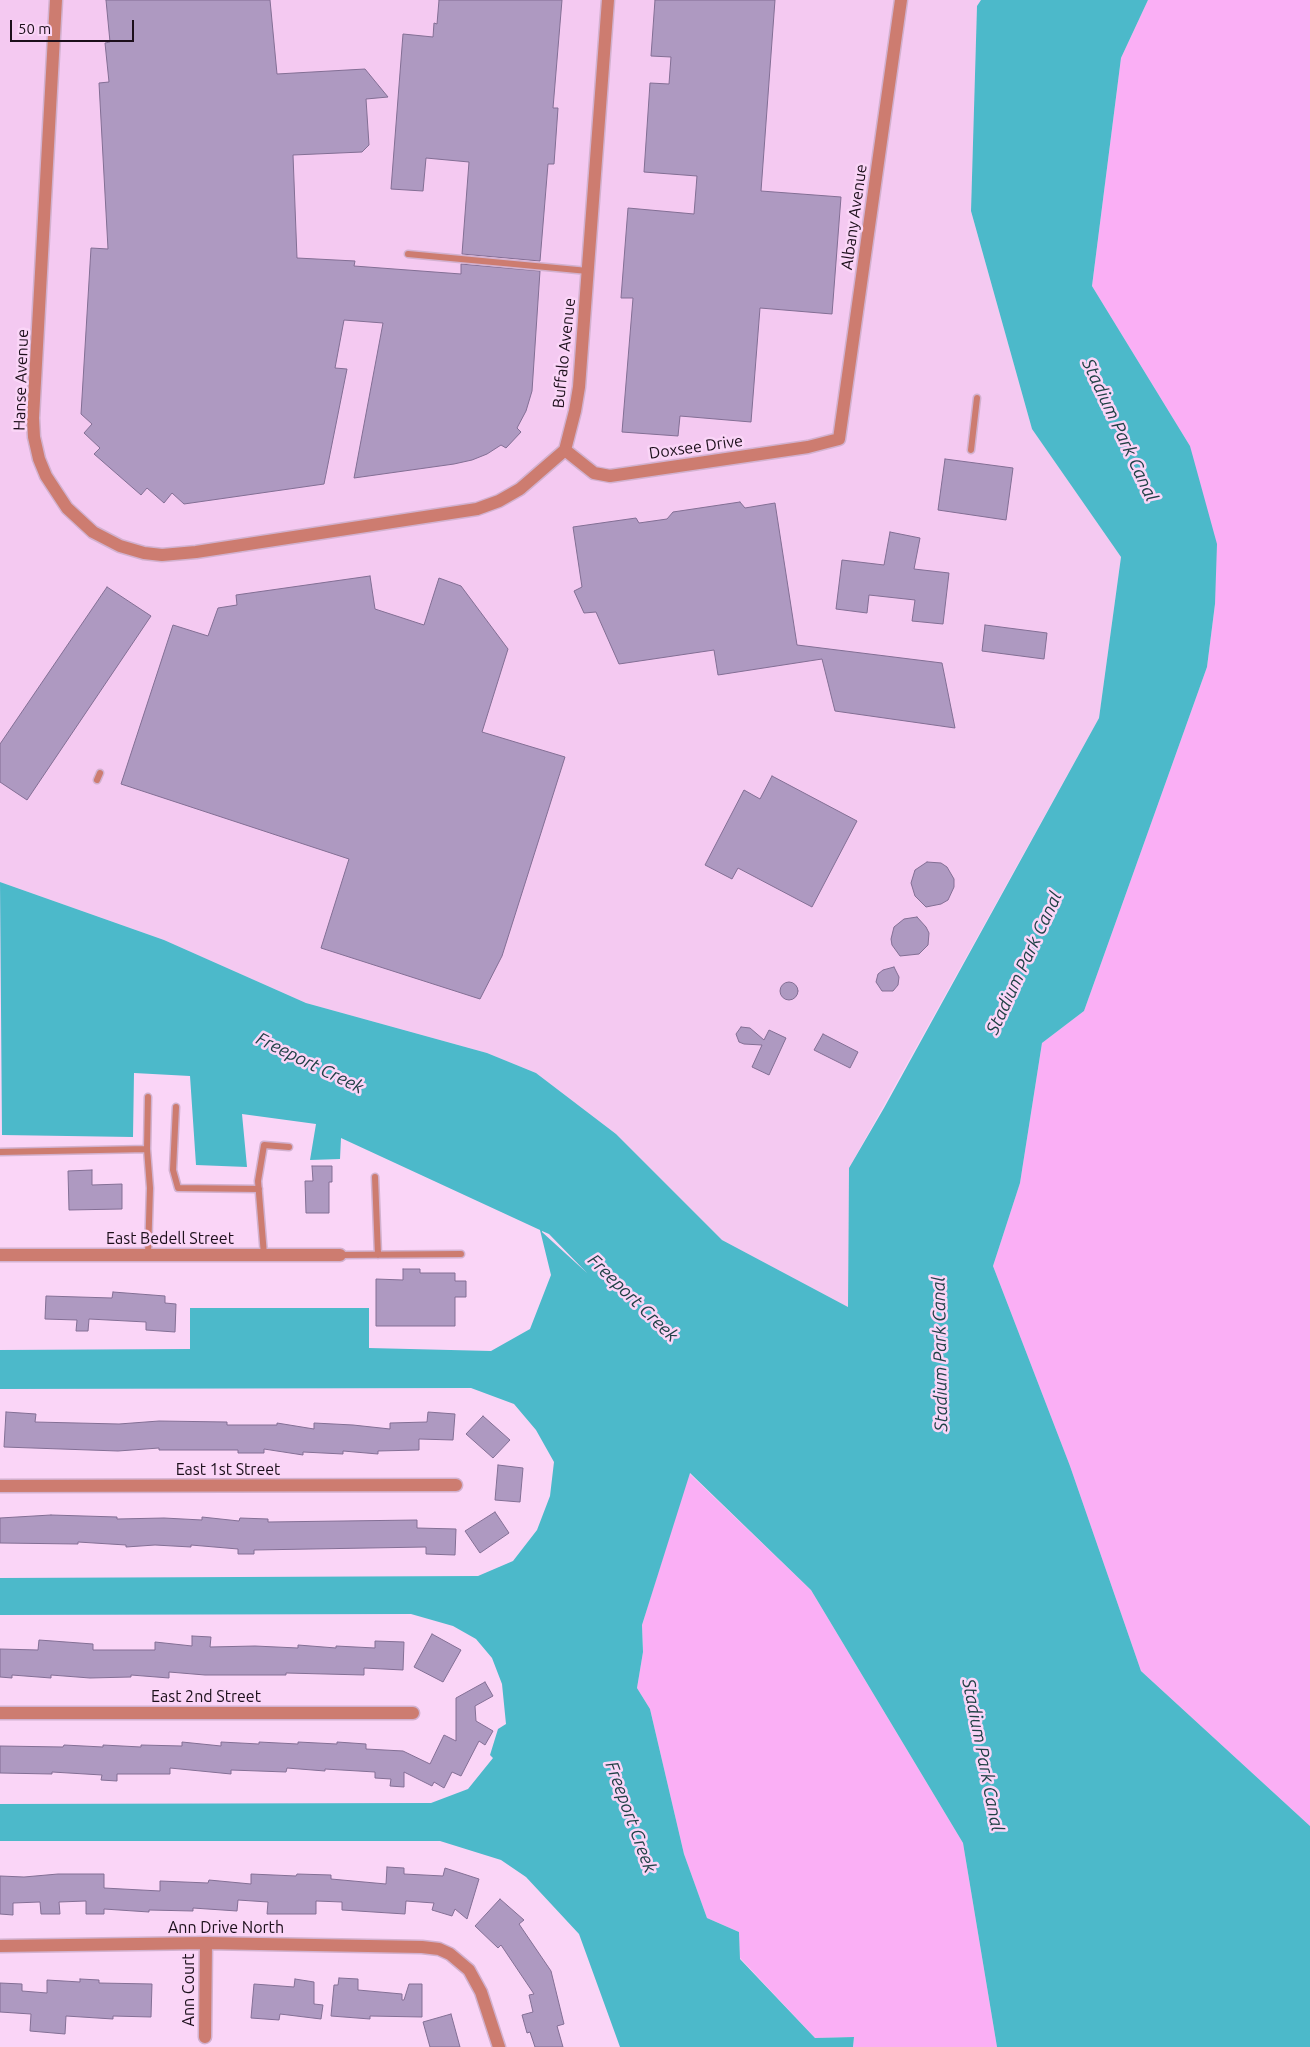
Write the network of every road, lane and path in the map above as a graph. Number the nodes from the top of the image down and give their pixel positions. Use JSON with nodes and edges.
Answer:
{"nodes":[{"id":1,"x":56,"y":0,"type":"edge"},
{"id":2,"x":608,"y":0,"type":"edge"},
{"id":3,"x":901,"y":0,"type":"edge"},
{"id":4,"x":408,"y":254,"type":"dead end"},
{"id":5,"x":588,"y":271,"type":"junction"},
{"id":6,"x":977,"y":398,"type":"dead end"},
{"id":7,"x":839,"y":439,"type":"joint"},
{"id":8,"x":565,"y":450,"type":"junction"},
{"id":9,"x":971,"y":450,"type":"dead end"},
{"id":10,"x":100,"y":773,"type":"dead end"},
{"id":11,"x":97,"y":780,"type":"dead end"},
{"id":12,"x":148,"y":1097,"type":"dead end"},
{"id":13,"x":176,"y":1107,"type":"dead end"},
{"id":14,"x":290,"y":1146,"type":"dead end"},
{"id":15,"x":147,"y":1148,"type":"junction"},
{"id":16,"x":0,"y":1152,"type":"edge"},
{"id":17,"x":375,"y":1177,"type":"dead end"},
{"id":18,"x":259,"y":1189,"type":"junction"},
{"id":19,"x":461,"y":1254,"type":"dead end"},
{"id":20,"x":0,"y":1255,"type":"edge"},
{"id":21,"x":148,"y":1255,"type":"junction"},
{"id":22,"x":264,"y":1255,"type":"junction"},
{"id":23,"x":340,"y":1255,"type":"joint"},
{"id":24,"x":378,"y":1255,"type":"junction"},
{"id":25,"x":456,"y":1485,"type":"dead end"},
{"id":26,"x":0,"y":1486,"type":"edge"},
{"id":27,"x":413,"y":1712,"type":"dead end"},
{"id":28,"x":0,"y":1713,"type":"edge"},
{"id":29,"x":206,"y":1944,"type":"junction"},
{"id":30,"x":0,"y":1946,"type":"edge"},
{"id":31,"x":205,"y":2036,"type":"dead end"},
{"id":32,"x":499,"y":2047,"type":"edge"}],
"edges":[{"from":1,"to":8,"type":"street","name":"Hanse Avenue"},
{"from":2,"to":5,"type":"street","name":"Buffalo Avenue"},
{"from":3,"to":7,"type":"street","name":"Albany Avenue"},
{"from":4,"to":5,"type":"lane"},
{"from":5,"to":8,"type":"street","name":"Buffalo Avenue"},
{"from":6,"to":9,"type":"lane"},
{"from":7,"to":8,"type":"street","name":"Doxsee Drive"},
{"from":10,"to":11,"type":"lane"},
{"from":12,"to":15,"type":"lane"},
{"from":13,"to":18,"type":"lane"},
{"from":14,"to":18,"type":"lane"},
{"from":15,"to":16,"type":"lane"},
{"from":15,"to":21,"type":"lane"},
{"from":17,"to":24,"type":"lane"},
{"from":18,"to":22,"type":"lane"},
{"from":19,"to":24,"type":"lane"},
{"from":20,"to":21,"type":"street","name":"East Bedell Street"},
{"from":21,"to":22,"type":"street","name":"East Bedell Street"},
{"from":22,"to":23,"type":"street","name":"East Bedell Street"},
{"from":23,"to":24,"type":"lane"},
{"from":25,"to":26,"type":"street","name":"East 1st Street"},
{"from":27,"to":28,"type":"street","name":"East 2nd Street"},
{"from":29,"to":30,"type":"street","name":"Ann Drive North"},
{"from":29,"to":31,"type":"street","name":"Ann Court"},
{"from":29,"to":32,"type":"street","name":"Ann Drive North"}]}
